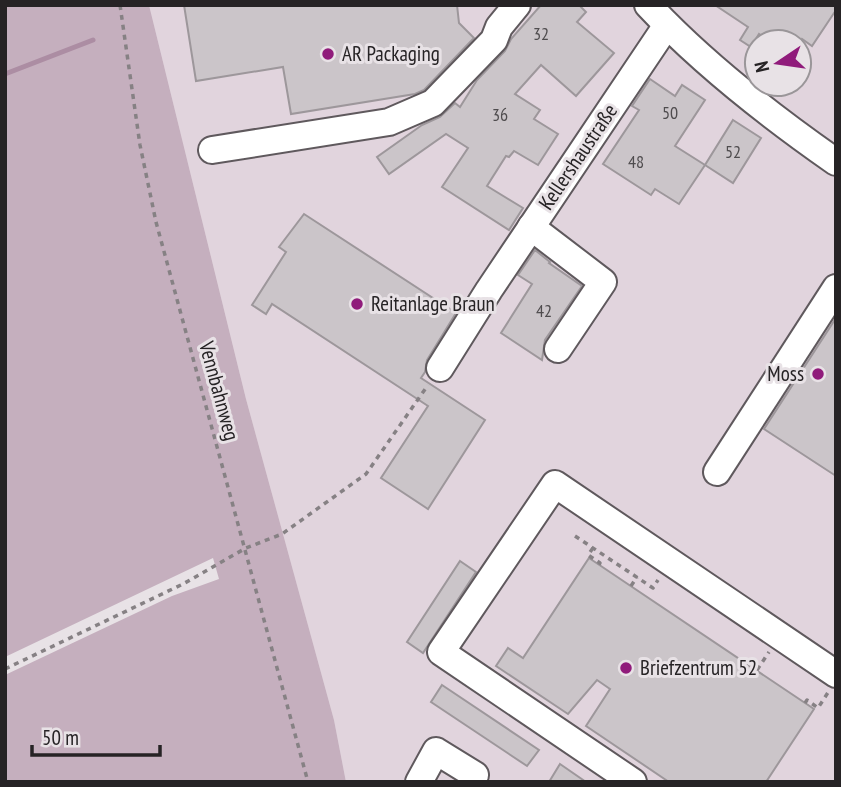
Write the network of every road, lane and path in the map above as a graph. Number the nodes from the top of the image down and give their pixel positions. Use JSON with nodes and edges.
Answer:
{"nodes":[{"id":1,"x":120,"y":5,"type":"edge"},
{"id":2,"x":517,"y":5,"type":"edge"},
{"id":3,"x":648,"y":5,"type":"edge"},
{"id":4,"x":667,"y":25,"type":"junction"},
{"id":5,"x":212,"y":150,"type":"dead end"},
{"id":6,"x":836,"y":162,"type":"edge"},
{"id":7,"x":531,"y":227,"type":"junction"},
{"id":8,"x":836,"y":288,"type":"edge"},
{"id":9,"x":558,"y":349,"type":"dead end"},
{"id":10,"x":440,"y":368,"type":"joint"},
{"id":11,"x":717,"y":472,"type":"dead end"},
{"id":12,"x":575,"y":536,"type":"dead end"},
{"id":13,"x":246,"y":548,"type":"junction"},
{"id":14,"x":593,"y":548,"type":"junction"},
{"id":15,"x":670,"y":562,"type":"junction"},
{"id":16,"x":599,"y":565,"type":"dead end"},
{"id":17,"x":637,"y":578,"type":"junction"},
{"id":18,"x":631,"y":586,"type":"dead end"},
{"id":19,"x":5,"y":668,"type":"edge"},
{"id":20,"x":833,"y":682,"type":"edge"},
{"id":21,"x":805,"y":702,"type":"dead end"},
{"id":22,"x":475,"y":775,"type":"dead end"},
{"id":23,"x":308,"y":782,"type":"edge"},
{"id":24,"x":419,"y":782,"type":"edge"},
{"id":25,"x":633,"y":782,"type":"edge"}],
"edges":[{"from":1,"to":13,"type":"path","name":"Vennbahnweg"},
{"from":2,"to":5,"type":"street"},
{"from":3,"to":4,"type":"street"},
{"from":4,"to":6,"type":"street"},
{"from":4,"to":7,"type":"street","name":"Kellershaustraße"},
{"from":7,"to":9,"type":"street"},
{"from":7,"to":10,"type":"street","name":"Kellershaustraße"},
{"from":8,"to":11,"type":"street"},
{"from":10,"to":13,"type":"path"},
{"from":12,"to":14,"type":"path"},
{"from":13,"to":19,"type":"path"},
{"from":13,"to":23,"type":"path","name":"Vennbahnweg"},
{"from":14,"to":16,"type":"path"},
{"from":14,"to":17,"type":"path"},
{"from":15,"to":17,"type":"path"},
{"from":15,"to":20,"type":"street"},
{"from":15,"to":25,"type":"street"},
{"from":17,"to":18,"type":"path"},
{"from":20,"to":21,"type":"path"},
{"from":22,"to":24,"type":"street"}]}
